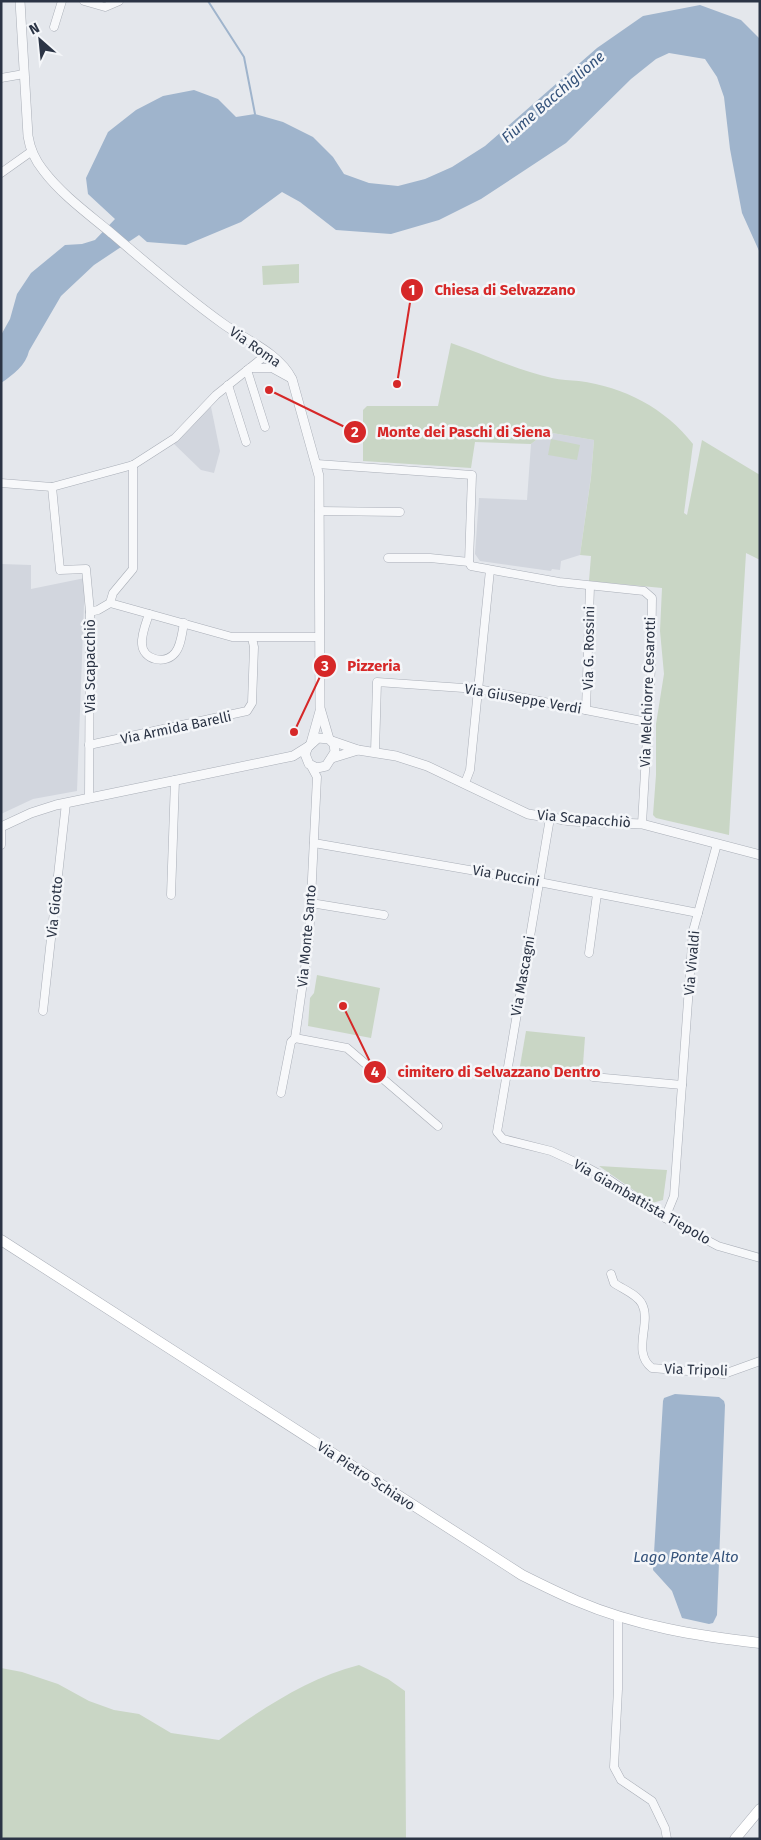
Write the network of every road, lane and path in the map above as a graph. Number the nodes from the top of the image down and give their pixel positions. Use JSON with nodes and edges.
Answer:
{"nodes":[{"id":1,"x":20,"y":1,"type":"edge"},
{"id":2,"x":62,"y":1,"type":"edge"},
{"id":3,"x":84,"y":1,"type":"edge"},
{"id":4,"x":114,"y":2,"type":"edge"},
{"id":5,"x":54,"y":27,"type":"dead end"},
{"id":6,"x":24,"y":74,"type":"junction"},
{"id":7,"x":1,"y":78,"type":"edge"},
{"id":8,"x":34,"y":155,"type":"junction"},
{"id":9,"x":1,"y":173,"type":"edge"},
{"id":10,"x":266,"y":352,"type":"junction"},
{"id":11,"x":277,"y":360,"type":"junction"},
{"id":12,"x":262,"y":367,"type":"junction"},
{"id":13,"x":248,"y":369,"type":"junction"},
{"id":14,"x":292,"y":379,"type":"junction"},
{"id":15,"x":228,"y":384,"type":"junction"},
{"id":16,"x":265,"y":427,"type":"dead end"},
{"id":17,"x":246,"y":442,"type":"dead end"},
{"id":18,"x":317,"y":464,"type":"junction"},
{"id":19,"x":133,"y":465,"type":"junction"},
{"id":20,"x":1,"y":483,"type":"edge"},
{"id":21,"x":52,"y":487,"type":"junction"},
{"id":22,"x":319,"y":512,"type":"junction"},
{"id":23,"x":400,"y":512,"type":"dead end"},
{"id":24,"x":388,"y":558,"type":"dead end"},
{"id":25,"x":469,"y":562,"type":"junction"},
{"id":26,"x":490,"y":570,"type":"junction"},
{"id":27,"x":590,"y":586,"type":"junction"},
{"id":28,"x":110,"y":603,"type":"junction"},
{"id":29,"x":90,"y":612,"type":"junction"},
{"id":30,"x":149,"y":614,"type":"junction"},
{"id":31,"x":184,"y":623,"type":"junction"},
{"id":32,"x":319,"y":637,"type":"junction"},
{"id":33,"x":252,"y":638,"type":"junction"},
{"id":34,"x":478,"y":689,"type":"junction"},
{"id":35,"x":320,"y":708,"type":"junction"},
{"id":36,"x":586,"y":710,"type":"junction"},
{"id":37,"x":647,"y":722,"type":"junction"},
{"id":38,"x":330,"y":740,"type":"junction"},
{"id":39,"x":89,"y":745,"type":"junction"},
{"id":40,"x":310,"y":745,"type":"junction"},
{"id":41,"x":358,"y":750,"type":"junction"},
{"id":42,"x":375,"y":752,"type":"junction"},
{"id":43,"x":294,"y":756,"type":"junction"},
{"id":44,"x":332,"y":758,"type":"junction"},
{"id":45,"x":310,"y":765,"type":"junction"},
{"id":46,"x":322,"y":768,"type":"junction"},
{"id":47,"x":316,"y":777,"type":"junction"},
{"id":48,"x":175,"y":780,"type":"junction"},
{"id":49,"x":465,"y":783,"type":"junction"},
{"id":50,"x":89,"y":798,"type":"junction"},
{"id":51,"x":66,"y":803,"type":"junction"},
{"id":52,"x":550,"y":818,"type":"junction"},
{"id":53,"x":642,"y":824,"type":"junction"},
{"id":54,"x":1,"y":827,"type":"edge"},
{"id":55,"x":314,"y":843,"type":"junction"},
{"id":56,"x":717,"y":844,"type":"junction"},
{"id":57,"x":1,"y":845,"type":"edge"},
{"id":58,"x":760,"y":855,"type":"edge"},
{"id":59,"x":540,"y":882,"type":"junction"},
{"id":60,"x":597,"y":894,"type":"junction"},
{"id":61,"x":171,"y":895,"type":"dead end"},
{"id":62,"x":311,"y":903,"type":"junction"},
{"id":63,"x":698,"y":913,"type":"junction"},
{"id":64,"x":384,"y":915,"type":"dead end"},
{"id":65,"x":589,"y":953,"type":"dead end"},
{"id":66,"x":43,"y":1011,"type":"dead end"},
{"id":67,"x":295,"y":1038,"type":"junction"},
{"id":68,"x":593,"y":1077,"type":"dead end"},
{"id":69,"x":682,"y":1085,"type":"junction"},
{"id":70,"x":281,"y":1094,"type":"dead end"},
{"id":71,"x":438,"y":1126,"type":"dead end"},
{"id":72,"x":498,"y":1134,"type":"joint"},
{"id":73,"x":665,"y":1218,"type":"junction"},
{"id":74,"x":1,"y":1240,"type":"edge"},
{"id":75,"x":760,"y":1258,"type":"edge"},
{"id":76,"x":611,"y":1274,"type":"dead end"},
{"id":77,"x":760,"y":1360,"type":"edge"},
{"id":78,"x":618,"y":1616,"type":"junction"},
{"id":79,"x":760,"y":1643,"type":"edge"},
{"id":80,"x":760,"y":1809,"type":"edge"},
{"id":81,"x":668,"y":1839,"type":"edge"},
{"id":82,"x":735,"y":1839,"type":"edge"}],
"edges":[{"from":1,"to":6,"type":"street"},
{"from":2,"to":5,"type":"street"},
{"from":3,"to":4,"type":"street"},
{"from":6,"to":7,"type":"street"},
{"from":6,"to":8,"type":"street"},
{"from":8,"to":9,"type":"street"},
{"from":8,"to":10,"type":"street","name":"Via Roma"},
{"from":10,"to":11,"type":"street","name":"Via Roma"},
{"from":10,"to":13,"type":"street"},
{"from":11,"to":12,"type":"street"},
{"from":11,"to":14,"type":"street","name":"Via Roma"},
{"from":12,"to":13,"type":"street"},
{"from":12,"to":14,"type":"street"},
{"from":13,"to":15,"type":"street"},
{"from":13,"to":16,"type":"street"},
{"from":14,"to":18,"type":"street","name":"Via Roma"},
{"from":15,"to":17,"type":"street"},
{"from":15,"to":19,"type":"street"},
{"from":18,"to":22,"type":"street","name":"Via Roma"},
{"from":18,"to":25,"type":"street"},
{"from":19,"to":21,"type":"street"},
{"from":19,"to":28,"type":"street","name":"Via Scapacchiò"},
{"from":20,"to":21,"type":"street"},
{"from":21,"to":29,"type":"street"},
{"from":22,"to":23,"type":"street"},
{"from":22,"to":32,"type":"street","name":"Via Roma"},
{"from":24,"to":25,"type":"street","name":"Via Melchiorre Cesarotti"},
{"from":25,"to":26,"type":"street","name":"Via Melchiorre Cesarotti"},
{"from":26,"to":27,"type":"street","name":"Via Melchiorre Cesarotti"},
{"from":26,"to":34,"type":"street"},
{"from":27,"to":36,"type":"street","name":"Via G. Rossini"},
{"from":27,"to":37,"type":"street","name":"Via Melchiorre Cesarotti"},
{"from":28,"to":29,"type":"street","name":"Via Scapacchiò"},
{"from":28,"to":30,"type":"street"},
{"from":29,"to":39,"type":"street","name":"Via Scapacchiò"},
{"from":30,"to":31,"type":"street"},
{"from":30,"to":31,"type":"street"},
{"from":31,"to":33,"type":"street"},
{"from":32,"to":33,"type":"street"},
{"from":32,"to":35,"type":"street","name":"Via Roma"},
{"from":33,"to":39,"type":"street","name":"Via Armida Barelli"},
{"from":34,"to":36,"type":"street","name":"Via Giuseppe Verdi"},
{"from":34,"to":42,"type":"street","name":"Via Giuseppe Verdi"},
{"from":34,"to":49,"type":"street"},
{"from":35,"to":38,"type":"street","name":"Via Roma"},
{"from":35,"to":40,"type":"street","name":"Via Roma"},
{"from":36,"to":37,"type":"street","name":"Via Giuseppe Verdi"},
{"from":37,"to":53,"type":"street","name":"Via Melchiorre Cesarotti"},
{"from":38,"to":40,"type":"street"},
{"from":38,"to":41,"type":"street","name":"Via Scapacchiò"},
{"from":38,"to":44,"type":"street"},
{"from":39,"to":50,"type":"street","name":"Via Scapacchiò"},
{"from":40,"to":43,"type":"street"},
{"from":40,"to":45,"type":"street"},
{"from":41,"to":42,"type":"street","name":"Via Scapacchiò"},
{"from":41,"to":44,"type":"street","name":"Via Scapacchiò"},
{"from":42,"to":49,"type":"street","name":"Via Scapacchiò"},
{"from":43,"to":45,"type":"street"},
{"from":43,"to":48,"type":"street"},
{"from":44,"to":46,"type":"street"},
{"from":45,"to":46,"type":"street"},
{"from":45,"to":47,"type":"street","name":"Via Monte Santo"},
{"from":46,"to":47,"type":"street"},
{"from":47,"to":55,"type":"street","name":"Via Monte Santo"},
{"from":48,"to":50,"type":"street"},
{"from":48,"to":61,"type":"street"},
{"from":49,"to":52,"type":"street","name":"Via Scapacchiò"},
{"from":50,"to":51,"type":"street"},
{"from":51,"to":54,"type":"street"},
{"from":51,"to":66,"type":"street","name":"Via Giotto"},
{"from":52,"to":53,"type":"street","name":"Via Scapacchiò"},
{"from":52,"to":59,"type":"street","name":"Via Mascagni"},
{"from":53,"to":56,"type":"street","name":"Via Scapacchiò"},
{"from":54,"to":57,"type":"street"},
{"from":55,"to":59,"type":"street","name":"Via Puccini"},
{"from":55,"to":62,"type":"street","name":"Via Monte Santo"},
{"from":56,"to":58,"type":"street","name":"Via Scapacchiò"},
{"from":56,"to":63,"type":"street","name":"Via Vivaldi"},
{"from":59,"to":60,"type":"street","name":"Via Puccini"},
{"from":59,"to":72,"type":"street","name":"Via Mascagni"},
{"from":60,"to":63,"type":"street","name":"Via Puccini"},
{"from":60,"to":65,"type":"street"},
{"from":62,"to":64,"type":"street"},
{"from":62,"to":67,"type":"street","name":"Via Monte Santo"},
{"from":63,"to":69,"type":"street","name":"Via Vivaldi"},
{"from":67,"to":70,"type":"street","name":"Via Monte Santo"},
{"from":67,"to":71,"type":"street"},
{"from":68,"to":69,"type":"street"},
{"from":69,"to":73,"type":"street","name":"Via Vivaldi"},
{"from":72,"to":73,"type":"street","name":"Via Giambattista Tiepolo"},
{"from":73,"to":75,"type":"street","name":"Via Giambattista Tiepolo"},
{"from":74,"to":78,"type":"main road","name":"Via Pietro Schiavo"},
{"from":76,"to":77,"type":"street","name":"Via Tripoli"},
{"from":78,"to":79,"type":"main road","name":"Via Pietro Schiavo"},
{"from":78,"to":81,"type":"street"},
{"from":80,"to":82,"type":"main road"}]}
